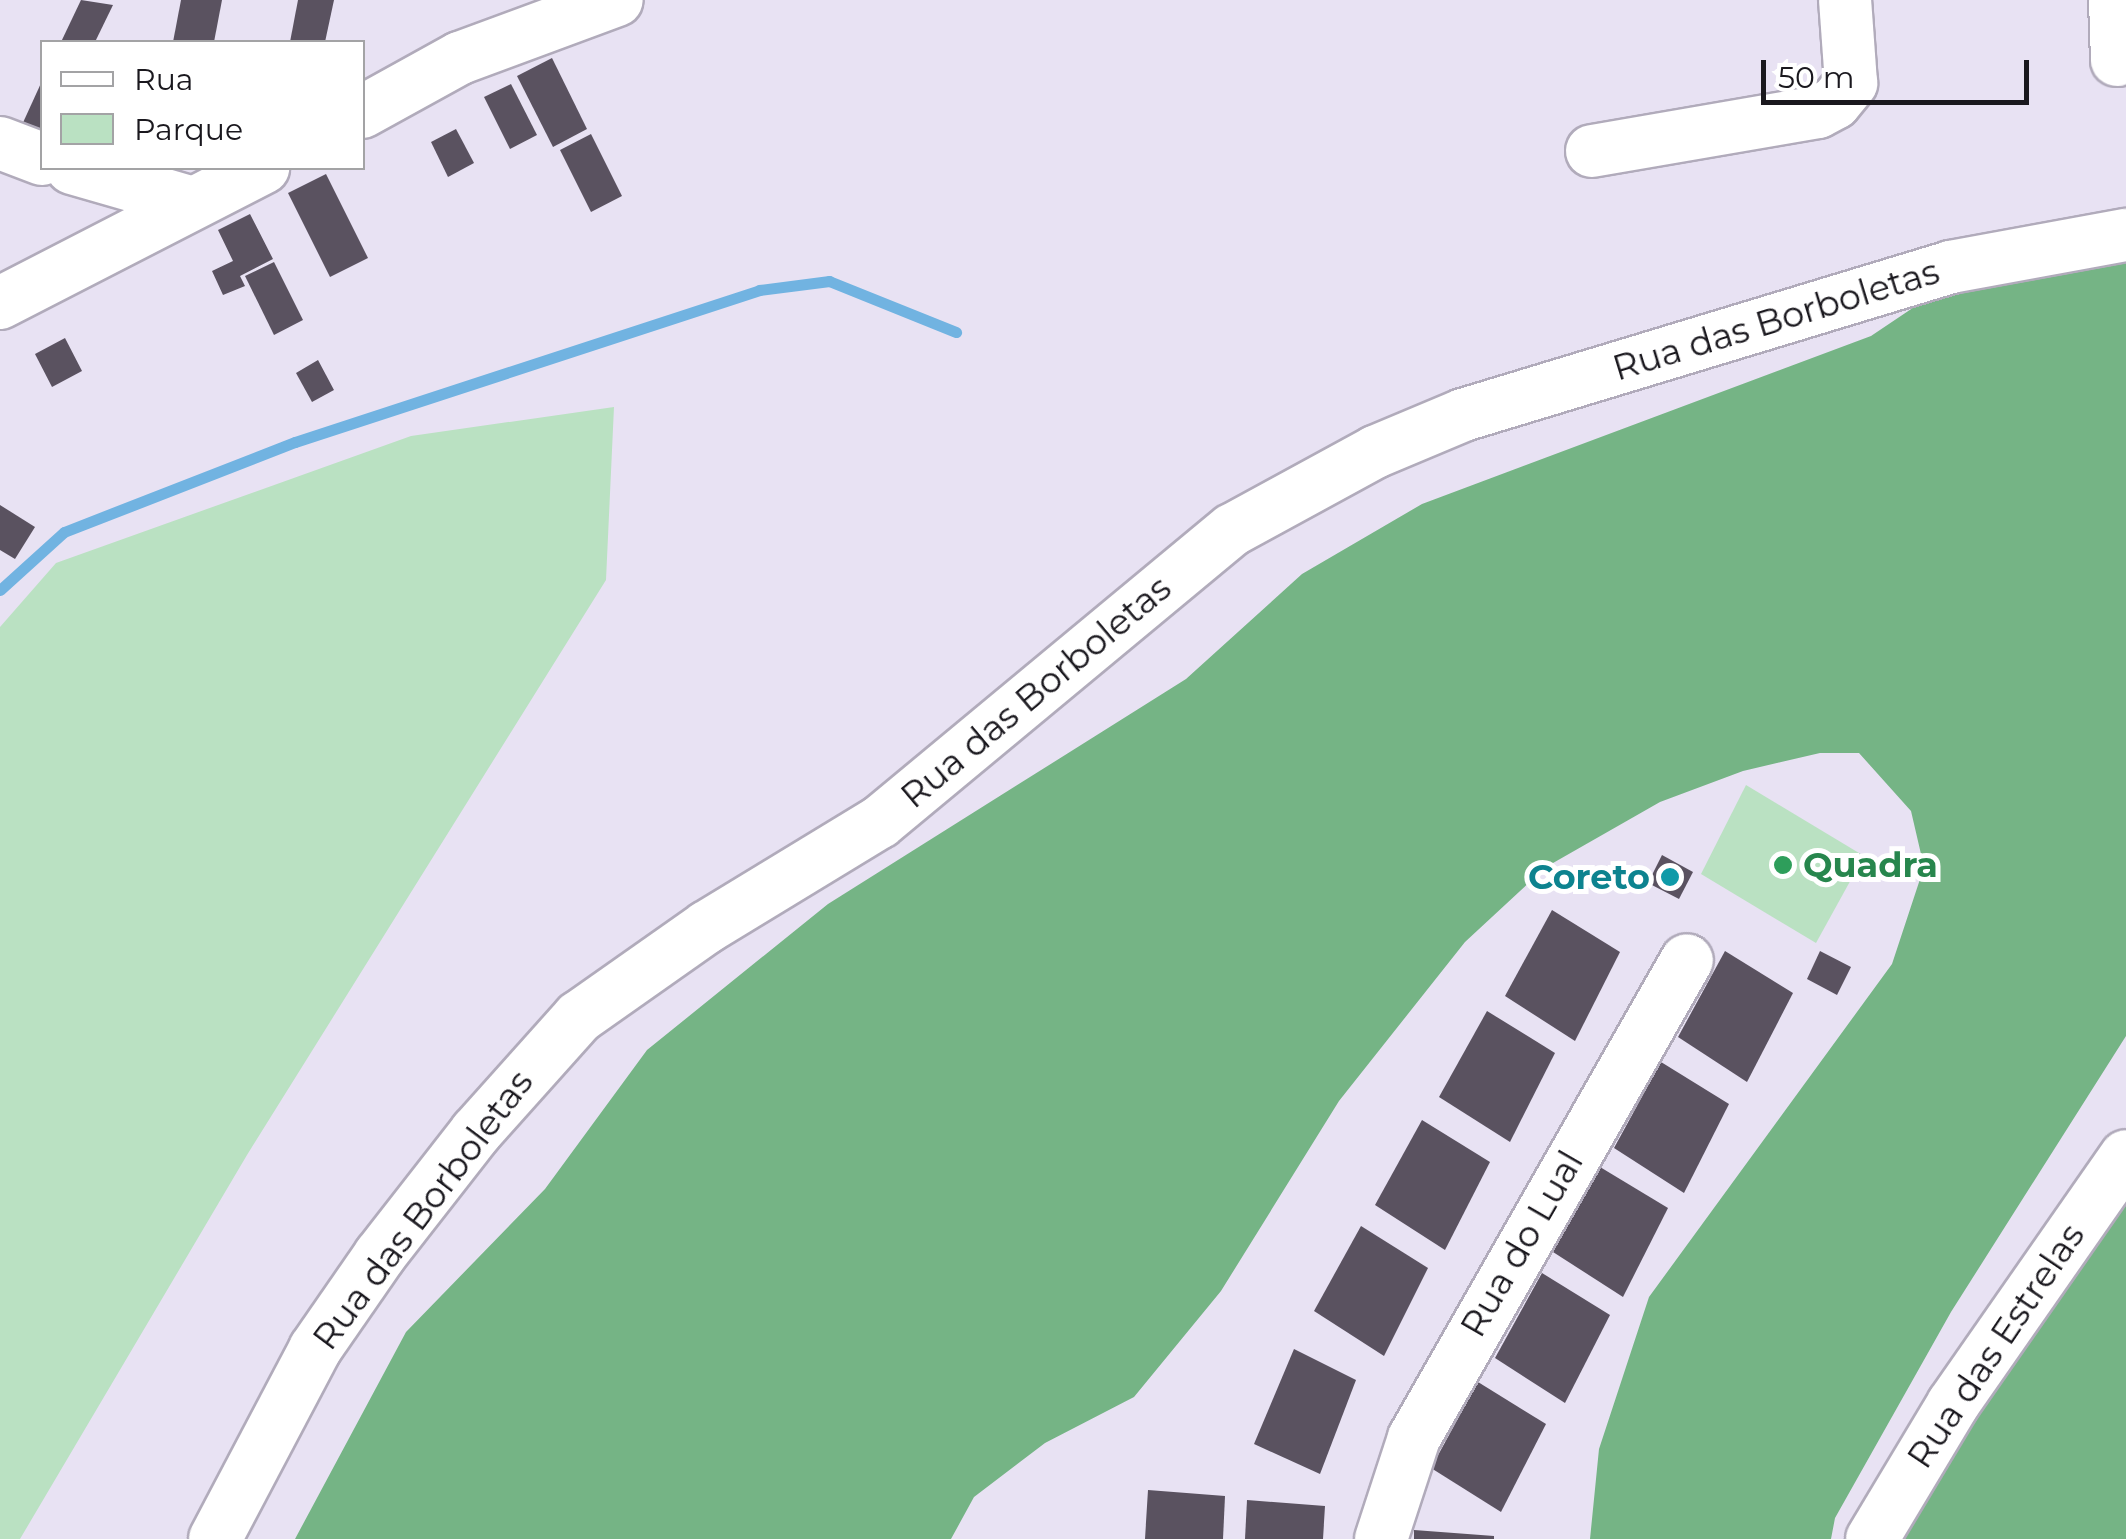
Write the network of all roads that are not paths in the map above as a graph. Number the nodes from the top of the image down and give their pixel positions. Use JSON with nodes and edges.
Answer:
{"nodes":[{"id":1,"x":617,"y":0,"type":"edge"},
{"id":2,"x":1845,"y":0,"type":"edge"},
{"id":3,"x":2115,"y":0,"type":"edge"},
{"id":4,"x":557,"y":10,"type":"edge"},
{"id":5,"x":2117,"y":60,"type":"dead end"},
{"id":6,"x":365,"y":110,"type":"edge"},
{"id":7,"x":0,"y":143,"type":"edge"},
{"id":8,"x":1592,"y":151,"type":"dead end"},
{"id":9,"x":40,"y":158,"type":"edge"},
{"id":10,"x":79,"y":170,"type":"edge"},
{"id":11,"x":259,"y":170,"type":"edge"},
{"id":12,"x":190,"y":202,"type":"junction"},
{"id":13,"x":2126,"y":235,"type":"edge"},
{"id":14,"x":0,"y":303,"type":"edge"},
{"id":15,"x":1687,"y":960,"type":"dead end"},
{"id":16,"x":2126,"y":1156,"type":"edge"},
{"id":17,"x":215,"y":1539,"type":"edge"},
{"id":18,"x":1382,"y":1539,"type":"edge"},
{"id":19,"x":1872,"y":1539,"type":"edge"}],
"edges":[{"from":1,"to":4,"type":"street"},
{"from":2,"to":8,"type":"street"},
{"from":3,"to":5,"type":"street"},
{"from":4,"to":6,"type":"street"},
{"from":7,"to":9,"type":"street"},
{"from":10,"to":12,"type":"street"},
{"from":11,"to":12,"type":"street"},
{"from":12,"to":14,"type":"street"},
{"from":13,"to":17,"type":"street","name":"Rua das Borboletas"},
{"from":15,"to":18,"type":"street","name":"Rua do Lual"},
{"from":16,"to":19,"type":"street","name":"Rua das Estrelas"}]}
